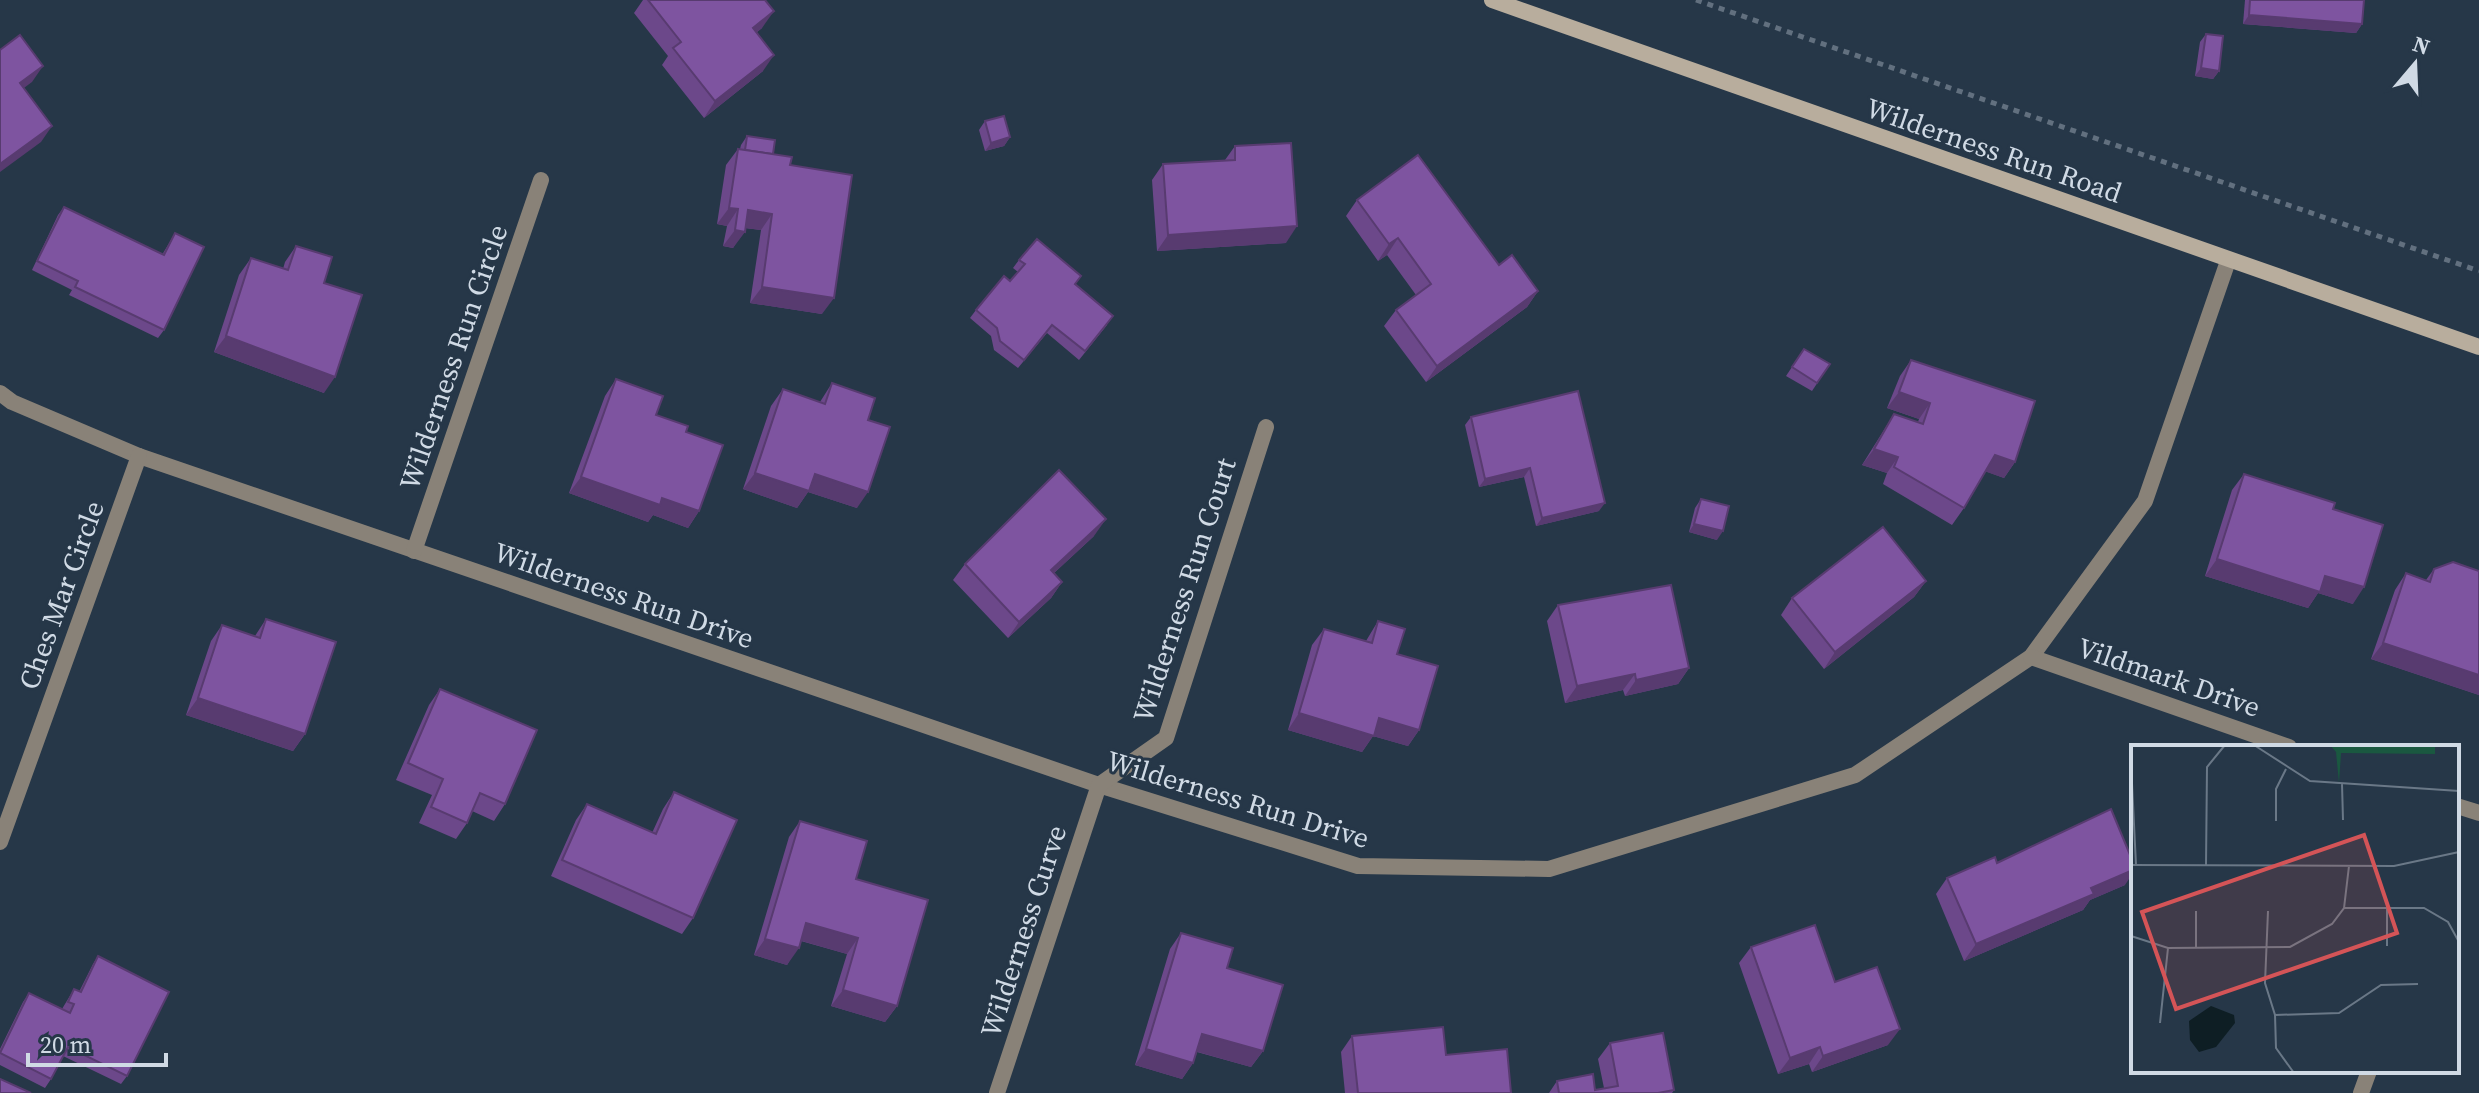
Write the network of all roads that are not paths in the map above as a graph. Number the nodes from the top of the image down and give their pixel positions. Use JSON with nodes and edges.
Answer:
{"nodes":[{"id":1,"x":1492,"y":0,"type":"edge"},
{"id":2,"x":541,"y":180,"type":"dead end"},
{"id":3,"x":2228,"y":261,"type":"junction"},
{"id":4,"x":2479,"y":347,"type":"edge"},
{"id":5,"x":0,"y":393,"type":"edge"},
{"id":6,"x":1266,"y":427,"type":"dead end"},
{"id":7,"x":139,"y":456,"type":"junction"},
{"id":8,"x":414,"y":551,"type":"junction"},
{"id":9,"x":2031,"y":657,"type":"junction"},
{"id":10,"x":2283,"y":745,"type":"edge"},
{"id":11,"x":1099,"y":785,"type":"junction"},
{"id":12,"x":2459,"y":809,"type":"edge"},
{"id":13,"x":2479,"y":813,"type":"edge"},
{"id":14,"x":0,"y":842,"type":"edge"},
{"id":15,"x":2368,"y":1073,"type":"edge"},
{"id":16,"x":997,"y":1093,"type":"edge"},
{"id":17,"x":2361,"y":1093,"type":"edge"}],
"edges":[{"from":1,"to":3,"type":"street","name":"Wilderness Run Road"},
{"from":2,"to":8,"type":"street","name":"Wilderness Run Circle"},
{"from":3,"to":4,"type":"street","name":"Wilderness Run Road"},
{"from":3,"to":9,"type":"street","name":"Wilderness Run Drive"},
{"from":5,"to":7,"type":"street","name":"Wilderness Run Drive"},
{"from":6,"to":11,"type":"street","name":"Wilderness Run Court"},
{"from":7,"to":8,"type":"street","name":"Wilderness Run Drive"},
{"from":7,"to":14,"type":"street","name":"Ches Mar Circle"},
{"from":8,"to":11,"type":"street","name":"Wilderness Run Drive"},
{"from":9,"to":10,"type":"street","name":"Vildmark Drive"},
{"from":9,"to":11,"type":"street","name":"Wilderness Run Drive"},
{"from":11,"to":16,"type":"street","name":"Wilderness Curve"},
{"from":12,"to":13,"type":"street"},
{"from":15,"to":17,"type":"street"}]}
